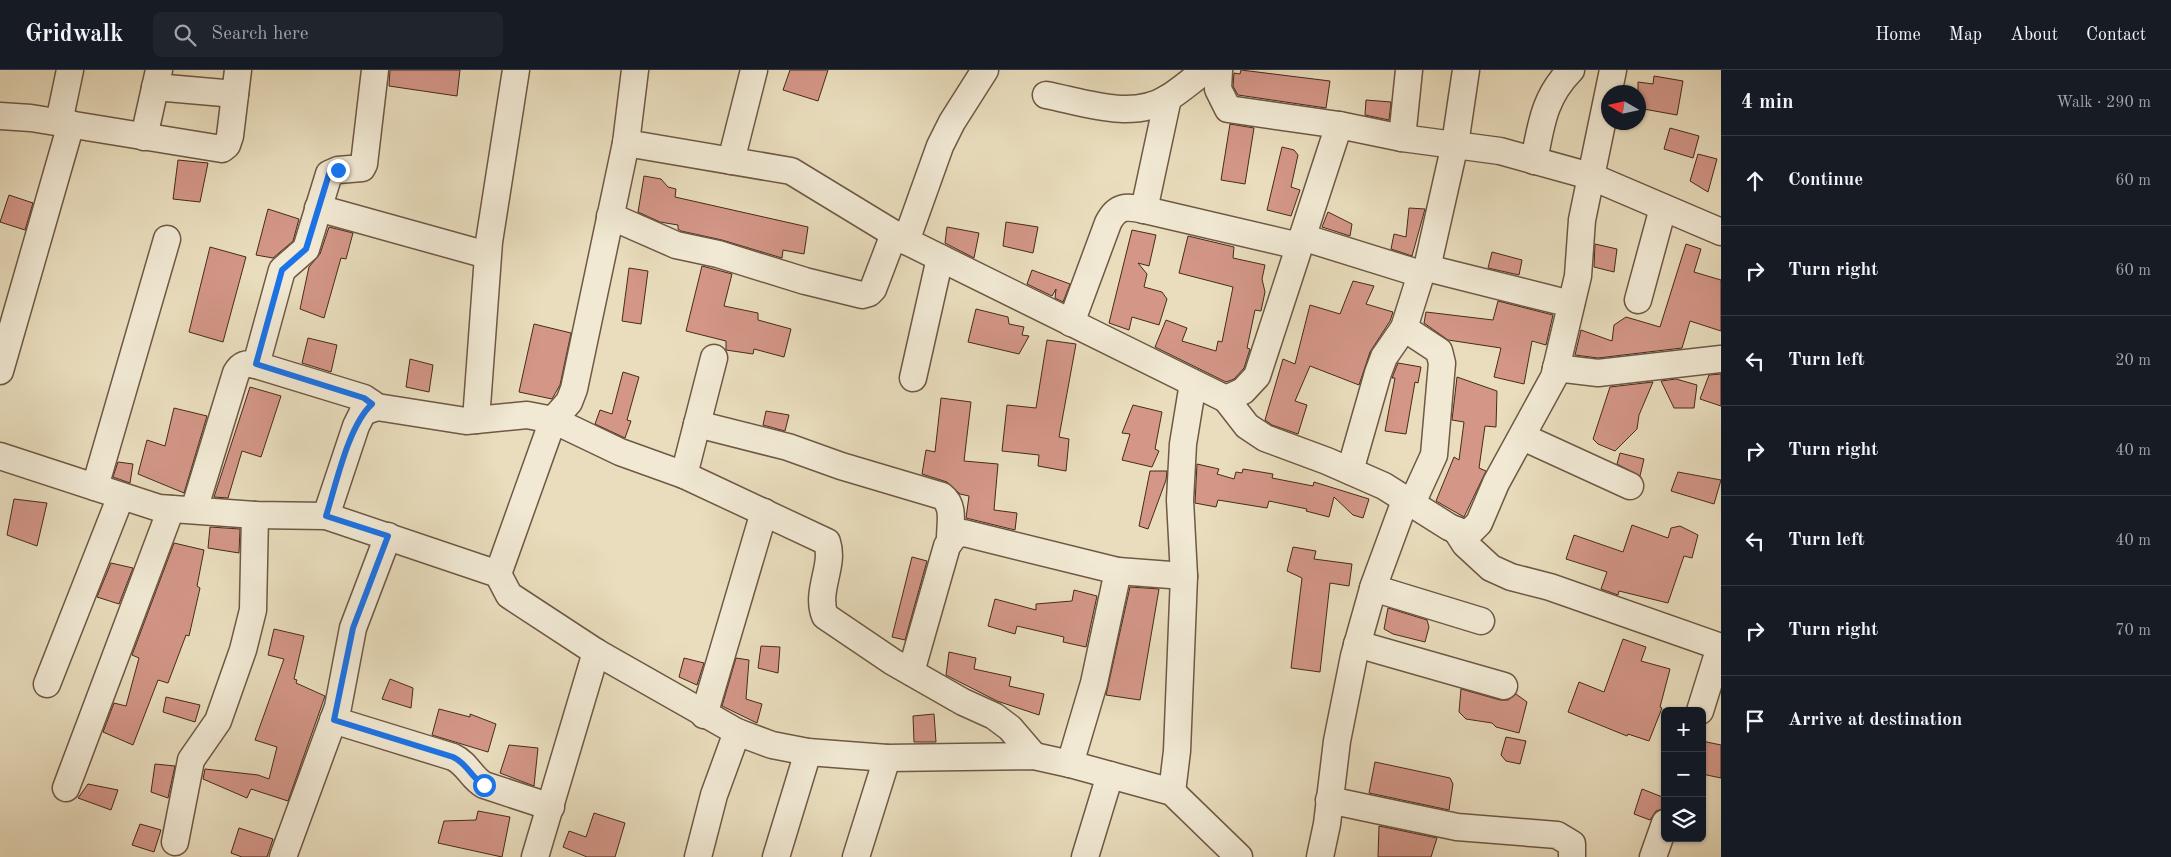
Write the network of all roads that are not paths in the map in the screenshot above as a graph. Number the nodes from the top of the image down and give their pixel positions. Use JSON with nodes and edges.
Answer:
{"nodes":[{"id":1,"x":70,"y":70,"type":"edge"},
{"id":2,"x":375,"y":70,"type":"edge"},
{"id":3,"x":516,"y":70,"type":"edge"},
{"id":4,"x":635,"y":70,"type":"edge"},
{"id":5,"x":754,"y":70,"type":"edge"},
{"id":6,"x":985,"y":70,"type":"edge"},
{"id":7,"x":1206,"y":70,"type":"edge"},
{"id":8,"x":1219,"y":70,"type":"edge"},
{"id":9,"x":1409,"y":70,"type":"edge"},
{"id":10,"x":1466,"y":70,"type":"edge"},
{"id":11,"x":1571,"y":70,"type":"edge"},
{"id":12,"x":1613,"y":70,"type":"edge"},
{"id":13,"x":157,"y":78,"type":"edge"},
{"id":14,"x":237,"y":82,"type":"edge"},
{"id":15,"x":1046,"y":95,"type":"dead end"},
{"id":16,"x":1168,"y":98,"type":"junction"},
{"id":17,"x":0,"y":116,"type":"edge"},
{"id":18,"x":65,"y":124,"type":"junction"},
{"id":19,"x":1338,"y":125,"type":"junction"},
{"id":20,"x":144,"y":137,"type":"junction"},
{"id":21,"x":1402,"y":138,"type":"junction"},
{"id":22,"x":626,"y":143,"type":"junction"},
{"id":23,"x":1455,"y":144,"type":"junction"},
{"id":24,"x":731,"y":161,"type":"junction"},
{"id":25,"x":1534,"y":161,"type":"junction"},
{"id":26,"x":1590,"y":176,"type":"junction"},
{"id":27,"x":318,"y":208,"type":"junction"},
{"id":28,"x":1663,"y":208,"type":"junction"},
{"id":29,"x":1144,"y":210,"type":"junction"},
{"id":30,"x":610,"y":216,"type":"junction"},
{"id":31,"x":1721,"y":232,"type":"edge"},
{"id":32,"x":900,"y":238,"type":"junction"},
{"id":33,"x":167,"y":239,"type":"dead end"},
{"id":34,"x":1300,"y":242,"type":"junction"},
{"id":35,"x":487,"y":255,"type":"junction"},
{"id":36,"x":940,"y":258,"type":"junction"},
{"id":37,"x":1424,"y":271,"type":"junction"},
{"id":38,"x":1638,"y":300,"type":"dead end"},
{"id":39,"x":1571,"y":304,"type":"junction"},
{"id":40,"x":1071,"y":323,"type":"junction"},
{"id":41,"x":1404,"y":328,"type":"junction"},
{"id":42,"x":714,"y":358,"type":"dead end"},
{"id":43,"x":1721,"y":359,"type":"edge"},
{"id":44,"x":256,"y":364,"type":"junction"},
{"id":45,"x":1556,"y":368,"type":"junction"},
{"id":46,"x":0,"y":371,"type":"edge"},
{"id":47,"x":913,"y":378,"type":"dead end"},
{"id":48,"x":1193,"y":383,"type":"junction"},
{"id":49,"x":1226,"y":399,"type":"junction"},
{"id":50,"x":364,"y":412,"type":"junction"},
{"id":51,"x":476,"y":420,"type":"junction"},
{"id":52,"x":553,"y":420,"type":"junction"},
{"id":53,"x":697,"y":424,"type":"junction"},
{"id":54,"x":1523,"y":437,"type":"junction"},
{"id":55,"x":3,"y":465,"type":"edge"},
{"id":56,"x":1350,"y":471,"type":"junction"},
{"id":57,"x":684,"y":475,"type":"junction"},
{"id":58,"x":1630,"y":486,"type":"dead end"},
{"id":59,"x":95,"y":487,"type":"junction"},
{"id":60,"x":121,"y":496,"type":"junction"},
{"id":61,"x":1409,"y":500,"type":"junction"},
{"id":62,"x":183,"y":509,"type":"junction"},
{"id":63,"x":764,"y":512,"type":"junction"},
{"id":64,"x":255,"y":515,"type":"junction"},
{"id":65,"x":326,"y":516,"type":"junction"},
{"id":66,"x":1456,"y":530,"type":"junction"},
{"id":67,"x":388,"y":536,"type":"junction"},
{"id":68,"x":950,"y":539,"type":"junction"},
{"id":69,"x":1118,"y":571,"type":"junction"},
{"id":70,"x":498,"y":574,"type":"junction"},
{"id":71,"x":1184,"y":576,"type":"junction"},
{"id":72,"x":1373,"y":588,"type":"junction"},
{"id":73,"x":1481,"y":621,"type":"dead end"},
{"id":74,"x":1357,"y":644,"type":"junction"},
{"id":75,"x":1720,"y":647,"type":"edge"},
{"id":76,"x":596,"y":652,"type":"junction"},
{"id":77,"x":911,"y":672,"type":"junction"},
{"id":78,"x":47,"y":684,"type":"dead end"},
{"id":79,"x":1504,"y":686,"type":"dead end"},
{"id":80,"x":1701,"y":707,"type":"edge"},
{"id":81,"x":704,"y":715,"type":"junction"},
{"id":82,"x":334,"y":720,"type":"junction"},
{"id":83,"x":737,"y":732,"type":"junction"},
{"id":84,"x":808,"y":752,"type":"junction"},
{"id":85,"x":1034,"y":756,"type":"junction"},
{"id":86,"x":887,"y":758,"type":"junction"},
{"id":87,"x":1070,"y":764,"type":"junction"},
{"id":88,"x":1110,"y":775,"type":"junction"},
{"id":89,"x":66,"y":788,"type":"dead end"},
{"id":90,"x":1172,"y":792,"type":"junction"},
{"id":91,"x":1330,"y":800,"type":"junction"},
{"id":92,"x":551,"y":807,"type":"junction"},
{"id":93,"x":1661,"y":835,"type":"edge"},
{"id":94,"x":175,"y":842,"type":"dead end"},
{"id":95,"x":283,"y":857,"type":"edge"},
{"id":96,"x":534,"y":857,"type":"edge"},
{"id":97,"x":698,"y":857,"type":"edge"},
{"id":98,"x":776,"y":857,"type":"edge"},
{"id":99,"x":856,"y":857,"type":"edge"},
{"id":100,"x":1085,"y":857,"type":"edge"},
{"id":101,"x":1240,"y":857,"type":"edge"},
{"id":102,"x":1320,"y":857,"type":"edge"},
{"id":103,"x":1572,"y":857,"type":"edge"},
{"id":104,"x":1653,"y":857,"type":"edge"}],
"edges":[{"from":1,"to":18,"type":"street"},
{"from":2,"to":27,"type":"street"},
{"from":3,"to":35,"type":"street"},
{"from":4,"to":22,"type":"street"},
{"from":5,"to":24,"type":"street"},
{"from":6,"to":32,"type":"street"},
{"from":7,"to":16,"type":"street"},
{"from":8,"to":19,"type":"street"},
{"from":9,"to":21,"type":"street"},
{"from":10,"to":23,"type":"street"},
{"from":11,"to":25,"type":"street"},
{"from":12,"to":26,"type":"street"},
{"from":13,"to":14,"type":"street"},
{"from":13,"to":20,"type":"street"},
{"from":14,"to":20,"type":"street"},
{"from":15,"to":16,"type":"street"},
{"from":16,"to":29,"type":"street"},
{"from":17,"to":18,"type":"street"},
{"from":18,"to":20,"type":"street"},
{"from":18,"to":46,"type":"street"},
{"from":19,"to":21,"type":"street"},
{"from":19,"to":34,"type":"street"},
{"from":21,"to":23,"type":"street"},
{"from":22,"to":24,"type":"street"},
{"from":22,"to":30,"type":"street"},
{"from":23,"to":25,"type":"street"},
{"from":23,"to":37,"type":"street"},
{"from":24,"to":32,"type":"street"},
{"from":25,"to":26,"type":"street"},
{"from":26,"to":28,"type":"street"},
{"from":26,"to":39,"type":"street"},
{"from":27,"to":35,"type":"street"},
{"from":27,"to":44,"type":"street"},
{"from":28,"to":31,"type":"street"},
{"from":28,"to":38,"type":"street"},
{"from":29,"to":34,"type":"street"},
{"from":29,"to":40,"type":"street"},
{"from":30,"to":32,"type":"street"},
{"from":30,"to":52,"type":"street"},
{"from":32,"to":36,"type":"street"},
{"from":33,"to":59,"type":"street"},
{"from":34,"to":37,"type":"street"},
{"from":34,"to":49,"type":"street"},
{"from":35,"to":51,"type":"street"},
{"from":36,"to":40,"type":"street"},
{"from":36,"to":47,"type":"street"},
{"from":37,"to":39,"type":"street"},
{"from":37,"to":41,"type":"street"},
{"from":39,"to":45,"type":"street"},
{"from":40,"to":48,"type":"street"},
{"from":41,"to":56,"type":"street"},
{"from":41,"to":61,"type":"street"},
{"from":42,"to":53,"type":"street"},
{"from":43,"to":45,"type":"street"},
{"from":44,"to":50,"type":"street"},
{"from":44,"to":62,"type":"street"},
{"from":45,"to":54,"type":"street"},
{"from":48,"to":49,"type":"street"},
{"from":48,"to":71,"type":"street"},
{"from":49,"to":56,"type":"street"},
{"from":50,"to":51,"type":"street"},
{"from":50,"to":65,"type":"street"},
{"from":51,"to":52,"type":"street"},
{"from":52,"to":57,"type":"street"},
{"from":52,"to":70,"type":"street"},
{"from":53,"to":57,"type":"street"},
{"from":53,"to":68,"type":"street"},
{"from":54,"to":58,"type":"street"},
{"from":54,"to":66,"type":"street"},
{"from":55,"to":59,"type":"street"},
{"from":56,"to":61,"type":"street"},
{"from":57,"to":63,"type":"street"},
{"from":59,"to":60,"type":"street"},
{"from":60,"to":62,"type":"street"},
{"from":60,"to":78,"type":"street"},
{"from":61,"to":66,"type":"street"},
{"from":61,"to":72,"type":"street"},
{"from":62,"to":64,"type":"street"},
{"from":62,"to":89,"type":"street"},
{"from":63,"to":77,"type":"street"},
{"from":63,"to":81,"type":"street"},
{"from":64,"to":65,"type":"street"},
{"from":64,"to":94,"type":"street"},
{"from":65,"to":67,"type":"street"},
{"from":66,"to":75,"type":"street"},
{"from":67,"to":70,"type":"street"},
{"from":67,"to":82,"type":"street"},
{"from":68,"to":69,"type":"street"},
{"from":68,"to":77,"type":"street"},
{"from":69,"to":71,"type":"street"},
{"from":69,"to":87,"type":"street"},
{"from":70,"to":76,"type":"street"},
{"from":71,"to":90,"type":"street"},
{"from":72,"to":73,"type":"street"},
{"from":72,"to":74,"type":"street"},
{"from":74,"to":79,"type":"street"},
{"from":74,"to":91,"type":"street"},
{"from":75,"to":80,"type":"street"},
{"from":76,"to":81,"type":"street"},
{"from":76,"to":92,"type":"street"},
{"from":77,"to":85,"type":"street"},
{"from":81,"to":83,"type":"street"},
{"from":82,"to":92,"type":"street"},
{"from":82,"to":95,"type":"street"},
{"from":83,"to":84,"type":"street"},
{"from":83,"to":97,"type":"street"},
{"from":84,"to":86,"type":"street"},
{"from":84,"to":98,"type":"street"},
{"from":85,"to":86,"type":"street"},
{"from":85,"to":87,"type":"street"},
{"from":86,"to":99,"type":"street"},
{"from":87,"to":88,"type":"street"},
{"from":88,"to":90,"type":"street"},
{"from":88,"to":100,"type":"street"},
{"from":90,"to":101,"type":"street"},
{"from":91,"to":102,"type":"street"},
{"from":91,"to":103,"type":"street"},
{"from":92,"to":96,"type":"street"},
{"from":93,"to":104,"type":"street"}]}
